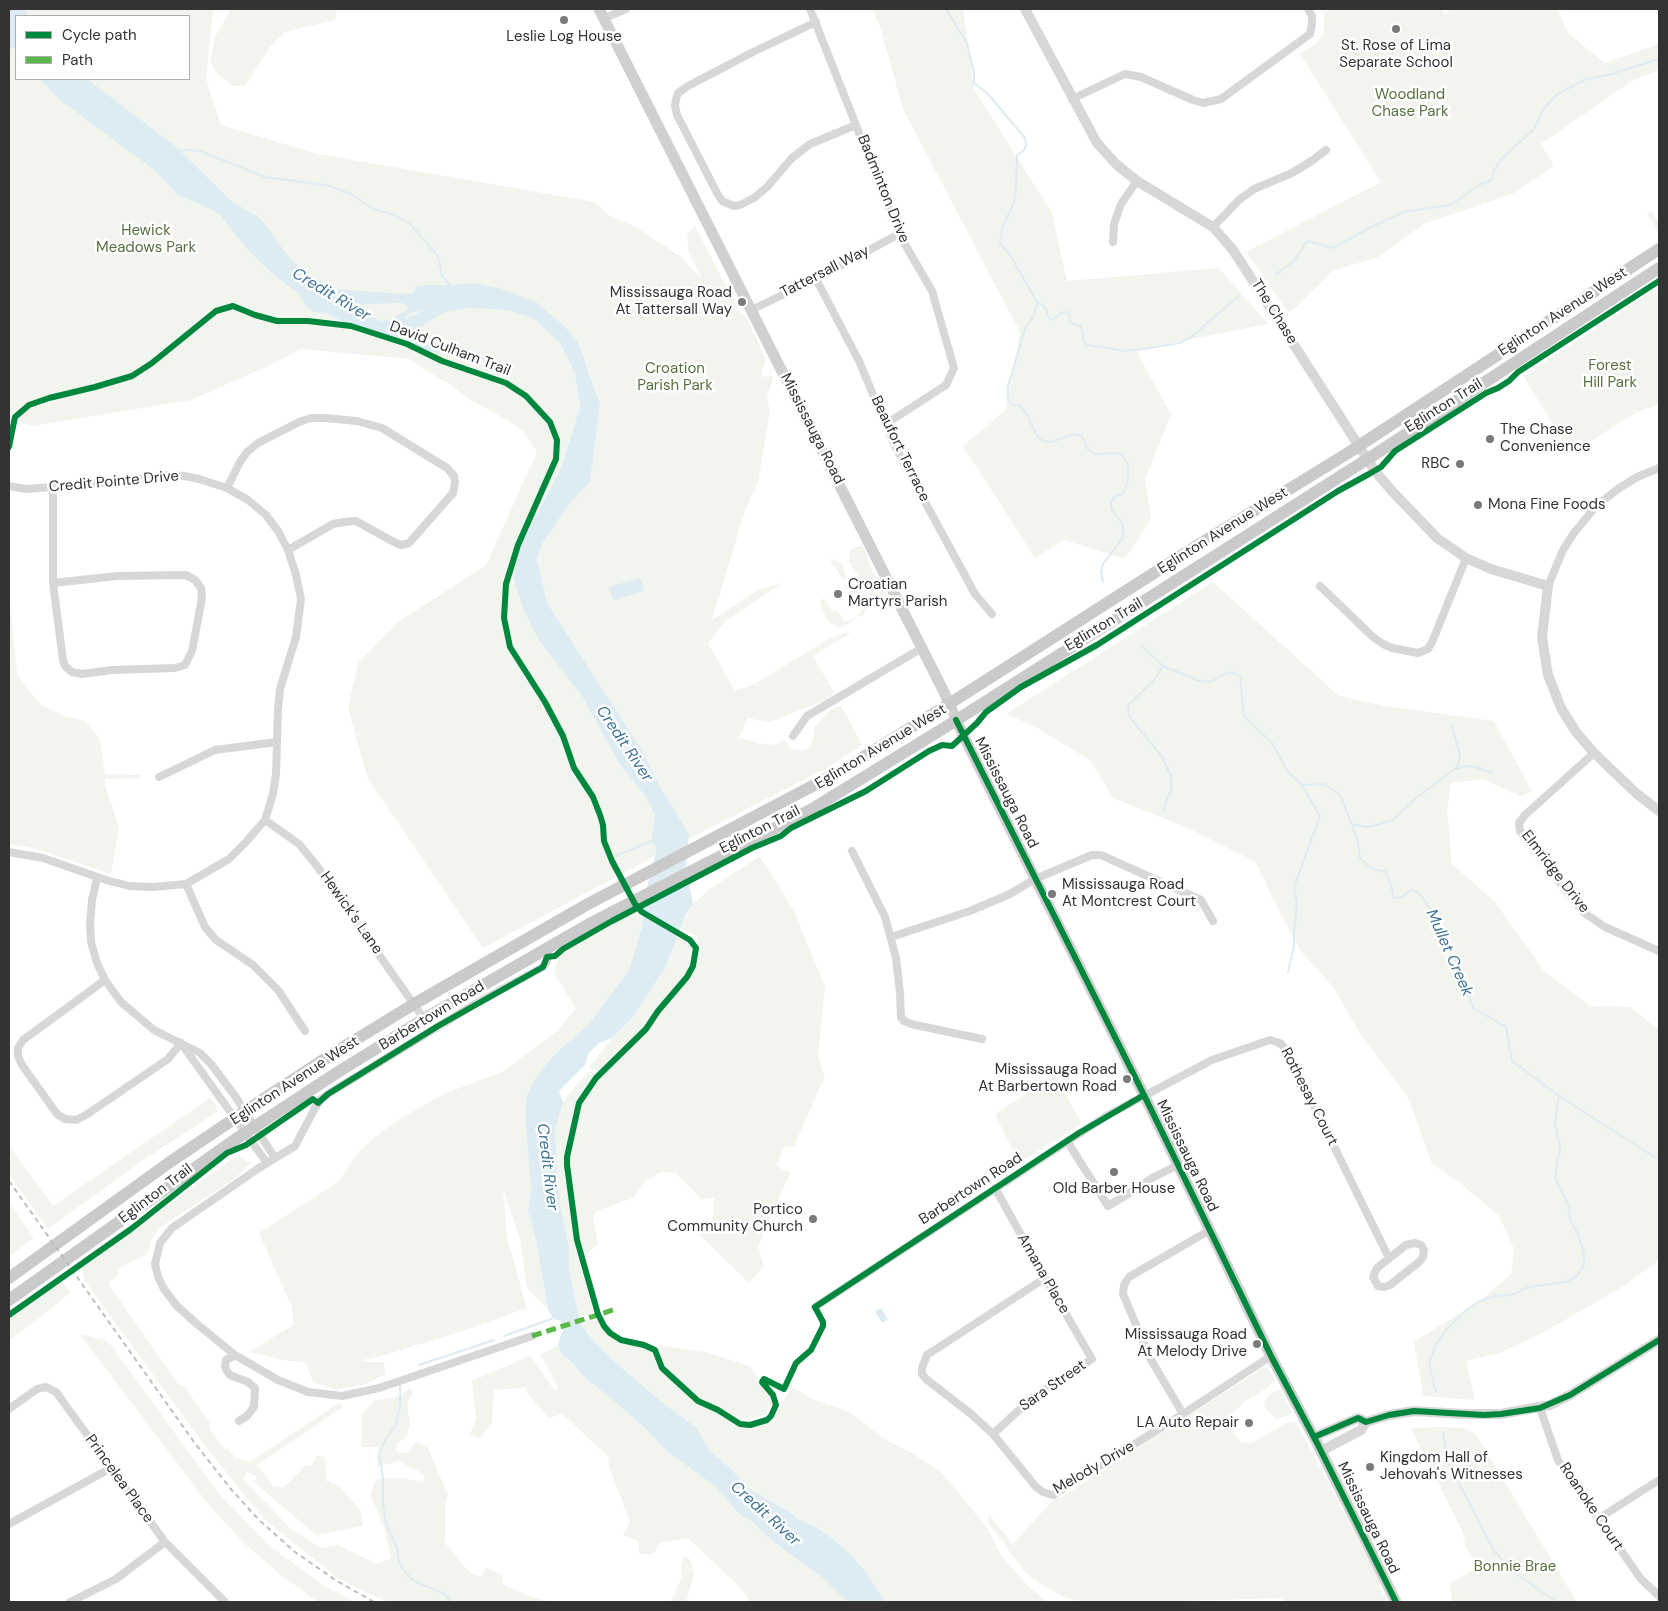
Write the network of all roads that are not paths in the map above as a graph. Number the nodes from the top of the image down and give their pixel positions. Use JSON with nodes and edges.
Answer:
{"nodes":[{"id":1,"x":626,"y":9,"type":"edge"},
{"id":2,"x":810,"y":9,"type":"edge"},
{"id":3,"x":1025,"y":9,"type":"edge"},
{"id":4,"x":1308,"y":9,"type":"edge"},
{"id":5,"x":602,"y":14,"type":"edge"},
{"id":6,"x":816,"y":22,"type":"junction"},
{"id":7,"x":1072,"y":99,"type":"junction"},
{"id":8,"x":856,"y":125,"type":"junction"},
{"id":9,"x":1326,"y":150,"type":"dead end"},
{"id":10,"x":1137,"y":181,"type":"junction"},
{"id":11,"x":1212,"y":227,"type":"junction"},
{"id":12,"x":899,"y":234,"type":"junction"},
{"id":13,"x":1113,"y":242,"type":"dead end"},
{"id":14,"x":1659,"y":249,"type":"edge"},
{"id":15,"x":1659,"y":268,"type":"edge"},
{"id":16,"x":816,"y":279,"type":"junction"},
{"id":17,"x":751,"y":310,"type":"junction"},
{"id":18,"x":886,"y":424,"type":"junction"},
{"id":19,"x":1359,"y":446,"type":"junction"},
{"id":20,"x":1368,"y":459,"type":"junction"},
{"id":21,"x":1659,"y":468,"type":"edge"},
{"id":22,"x":9,"y":486,"type":"edge"},
{"id":23,"x":53,"y":487,"type":"junction"},
{"id":24,"x":227,"y":488,"type":"junction"},
{"id":25,"x":288,"y":550,"type":"junction"},
{"id":26,"x":1466,"y":558,"type":"junction"},
{"id":27,"x":53,"y":583,"type":"junction"},
{"id":28,"x":1320,"y":586,"type":"dead end"},
{"id":29,"x":1548,"y":586,"type":"junction"},
{"id":30,"x":992,"y":614,"type":"dead end"},
{"id":31,"x":922,"y":648,"type":"junction"},
{"id":32,"x":949,"y":704,"type":"junction"},
{"id":33,"x":956,"y":720,"type":"junction"},
{"id":34,"x":793,"y":736,"type":"dead end"},
{"id":35,"x":277,"y":742,"type":"junction"},
{"id":36,"x":1594,"y":753,"type":"junction"},
{"id":37,"x":160,"y":777,"type":"dead end"},
{"id":38,"x":1659,"y":811,"type":"edge"},
{"id":39,"x":264,"y":820,"type":"junction"},
{"id":40,"x":852,"y":851,"type":"dead end"},
{"id":41,"x":9,"y":852,"type":"edge"},
{"id":42,"x":97,"y":878,"type":"junction"},
{"id":43,"x":1035,"y":879,"type":"junction"},
{"id":44,"x":186,"y":884,"type":"junction"},
{"id":45,"x":1213,"y":921,"type":"dead end"},
{"id":46,"x":891,"y":937,"type":"junction"},
{"id":47,"x":547,"y":947,"type":"junction"},
{"id":48,"x":1659,"y":951,"type":"edge"},
{"id":49,"x":105,"y":980,"type":"junction"},
{"id":50,"x":414,"y":1004,"type":"junction"},
{"id":51,"x":424,"y":1019,"type":"junction"},
{"id":52,"x":305,"y":1031,"type":"dead end"},
{"id":53,"x":982,"y":1039,"type":"dead end"},
{"id":54,"x":180,"y":1043,"type":"junction"},
{"id":55,"x":1144,"y":1095,"type":"junction"},
{"id":56,"x":240,"y":1114,"type":"junction"},
{"id":57,"x":250,"y":1129,"type":"junction"},
{"id":58,"x":1067,"y":1141,"type":"junction"},
{"id":59,"x":275,"y":1158,"type":"junction"},
{"id":60,"x":267,"y":1163,"type":"junction"},
{"id":61,"x":1178,"y":1165,"type":"junction"},
{"id":62,"x":995,"y":1188,"type":"junction"},
{"id":63,"x":1210,"y":1230,"type":"junction"},
{"id":64,"x":1389,"y":1258,"type":"junction"},
{"id":65,"x":9,"y":1278,"type":"edge"},
{"id":66,"x":1044,"y":1278,"type":"junction"},
{"id":67,"x":9,"y":1300,"type":"edge"},
{"id":68,"x":815,"y":1307,"type":"dead end"},
{"id":69,"x":532,"y":1336,"type":"dead end"},
{"id":70,"x":1659,"y":1340,"type":"edge"},
{"id":71,"x":235,"y":1355,"type":"junction"},
{"id":72,"x":1271,"y":1356,"type":"junction"},
{"id":73,"x":1092,"y":1359,"type":"joint"},
{"id":74,"x":1540,"y":1408,"type":"junction"},
{"id":75,"x":9,"y":1409,"type":"edge"},
{"id":76,"x":1183,"y":1414,"type":"junction"},
{"id":77,"x":239,"y":1421,"type":"dead end"},
{"id":78,"x":1366,"y":1422,"type":"junction"},
{"id":79,"x":993,"y":1434,"type":"junction"},
{"id":80,"x":1314,"y":1437,"type":"junction"},
{"id":81,"x":1321,"y":1451,"type":"junction"},
{"id":82,"x":111,"y":1468,"type":"junction"},
{"id":83,"x":1659,"y":1480,"type":"edge"},
{"id":84,"x":1598,"y":1519,"type":"junction"},
{"id":85,"x":9,"y":1524,"type":"edge"},
{"id":86,"x":165,"y":1542,"type":"junction"},
{"id":87,"x":1659,"y":1596,"type":"edge"},
{"id":88,"x":70,"y":1602,"type":"edge"},
{"id":89,"x":225,"y":1602,"type":"edge"},
{"id":90,"x":1396,"y":1602,"type":"edge"}],
"edges":[{"from":1,"to":5,"type":"street"},
{"from":2,"to":6,"type":"street","name":"Badminton Drive"},
{"from":3,"to":7,"type":"street","name":"The Chase"},
{"from":4,"to":7,"type":"street"},
{"from":5,"to":17,"type":"main road","name":"Mississauga Road"},
{"from":6,"to":8,"type":"street","name":"Badminton Drive"},
{"from":6,"to":8,"type":"street"},
{"from":7,"to":10,"type":"street","name":"The Chase"},
{"from":8,"to":12,"type":"street","name":"Badminton Drive"},
{"from":9,"to":11,"type":"street"},
{"from":10,"to":11,"type":"street","name":"The Chase"},
{"from":10,"to":13,"type":"street"},
{"from":11,"to":19,"type":"street","name":"The Chase"},
{"from":12,"to":16,"type":"street","name":"Tattersall Way"},
{"from":12,"to":18,"type":"street","name":"Badminton Drive"},
{"from":14,"to":19,"type":"main road","name":"Eglinton Avenue West"},
{"from":15,"to":20,"type":"main road","name":"Eglinton Avenue West"},
{"from":16,"to":17,"type":"street","name":"Tattersall Way"},
{"from":16,"to":18,"type":"street","name":"Beaufort Terrace"},
{"from":17,"to":31,"type":"main road","name":"Mississauga Road"},
{"from":18,"to":30,"type":"street","name":"Beaufort Terrace"},
{"from":19,"to":20,"type":"street","name":"The Chase"},
{"from":19,"to":32,"type":"main road","name":"Eglinton Avenue West"},
{"from":20,"to":26,"type":"street","name":"The Chase"},
{"from":20,"to":33,"type":"main road","name":"Eglinton Avenue West"},
{"from":21,"to":29,"type":"street"},
{"from":22,"to":23,"type":"street","name":"Credit Pointe Drive"},
{"from":23,"to":24,"type":"street","name":"Credit Pointe Drive"},
{"from":23,"to":27,"type":"street"},
{"from":24,"to":25,"type":"street","name":"Credit Pointe Drive"},
{"from":24,"to":25,"type":"street"},
{"from":25,"to":35,"type":"street","name":"Credit Pointe Drive"},
{"from":26,"to":28,"type":"street"},
{"from":26,"to":29,"type":"street","name":"The Chase"},
{"from":27,"to":27,"type":"street"},
{"from":29,"to":36,"type":"street"},
{"from":31,"to":32,"type":"main road","name":"Mississauga Road"},
{"from":31,"to":34,"type":"street"},
{"from":32,"to":33,"type":"main road","name":"Mississauga Road"},
{"from":32,"to":50,"type":"main road","name":"Eglinton Avenue West"},
{"from":33,"to":43,"type":"main road","name":"Mississauga Road"},
{"from":33,"to":47,"type":"main road","name":"Eglinton Avenue West"},
{"from":35,"to":37,"type":"street"},
{"from":35,"to":39,"type":"street","name":"Credit Pointe Drive"},
{"from":36,"to":38,"type":"street"},
{"from":36,"to":48,"type":"street","name":"Elmridge Drive"},
{"from":39,"to":44,"type":"street","name":"Credit Pointe Drive"},
{"from":39,"to":50,"type":"street","name":"Hewick's Lane"},
{"from":40,"to":46,"type":"street"},
{"from":41,"to":42,"type":"street","name":"Credit Pointe Drive"},
{"from":42,"to":44,"type":"street","name":"Credit Pointe Drive"},
{"from":42,"to":49,"type":"street"},
{"from":43,"to":45,"type":"street"},
{"from":43,"to":46,"type":"street"},
{"from":43,"to":55,"type":"main road","name":"Mississauga Road"},
{"from":44,"to":52,"type":"street"},
{"from":46,"to":53,"type":"street"},
{"from":47,"to":51,"type":"main road","name":"Eglinton Avenue West"},
{"from":47,"to":59,"type":"street","name":"Barbertown Road"},
{"from":49,"to":54,"type":"street"},
{"from":49,"to":54,"type":"street"},
{"from":50,"to":51,"type":"street","name":"Hewick's Lane"},
{"from":50,"to":56,"type":"main road","name":"Eglinton Avenue West"},
{"from":51,"to":57,"type":"main road","name":"Eglinton Avenue West"},
{"from":54,"to":56,"type":"street"},
{"from":54,"to":56,"type":"street"},
{"from":55,"to":58,"type":"street","name":"Barbertown Road"},
{"from":55,"to":61,"type":"main road","name":"Mississauga Road"},
{"from":55,"to":64,"type":"street","name":"Rothesay Court"},
{"from":56,"to":57,"type":"street"},
{"from":56,"to":57,"type":"street"},
{"from":56,"to":65,"type":"main road","name":"Eglinton Avenue West"},
{"from":57,"to":59,"type":"street"},
{"from":57,"to":60,"type":"street"},
{"from":57,"to":67,"type":"main road","name":"Eglinton Avenue West"},
{"from":58,"to":61,"type":"street"},
{"from":58,"to":62,"type":"street","name":"Barbertown Road"},
{"from":59,"to":60,"type":"street","name":"Barbertown Road"},
{"from":60,"to":71,"type":"street","name":"Barbertown Road"},
{"from":61,"to":63,"type":"main road","name":"Mississauga Road"},
{"from":62,"to":66,"type":"street","name":"Amana Place"},
{"from":62,"to":68,"type":"street","name":"Barbertown Road"},
{"from":63,"to":72,"type":"main road","name":"Mississauga Road"},
{"from":63,"to":76,"type":"street"},
{"from":64,"to":64,"type":"street"},
{"from":66,"to":73,"type":"street","name":"Amana Place"},
{"from":66,"to":79,"type":"street","name":"Melody Drive"},
{"from":69,"to":71,"type":"street","name":"Barbertown Road"},
{"from":70,"to":74,"type":"street"},
{"from":71,"to":77,"type":"street"},
{"from":72,"to":76,"type":"street","name":"Melody Drive"},
{"from":72,"to":80,"type":"main road","name":"Mississauga Road"},
{"from":73,"to":79,"type":"street","name":"Sara Street"},
{"from":74,"to":78,"type":"street"},
{"from":74,"to":84,"type":"street","name":"Roanoke Court"},
{"from":75,"to":82,"type":"street","name":"Princelea Place"},
{"from":76,"to":79,"type":"street","name":"Melody Drive"},
{"from":78,"to":80,"type":"street"},
{"from":78,"to":81,"type":"street"},
{"from":80,"to":81,"type":"main road","name":"Mississauga Road"},
{"from":81,"to":90,"type":"main road","name":"Mississauga Road"},
{"from":82,"to":85,"type":"street"},
{"from":82,"to":86,"type":"street","name":"Princelea Place"},
{"from":83,"to":84,"type":"street"},
{"from":84,"to":87,"type":"street","name":"Roanoke Court"},
{"from":86,"to":88,"type":"street"},
{"from":86,"to":89,"type":"street","name":"Princelea Place"}]}
